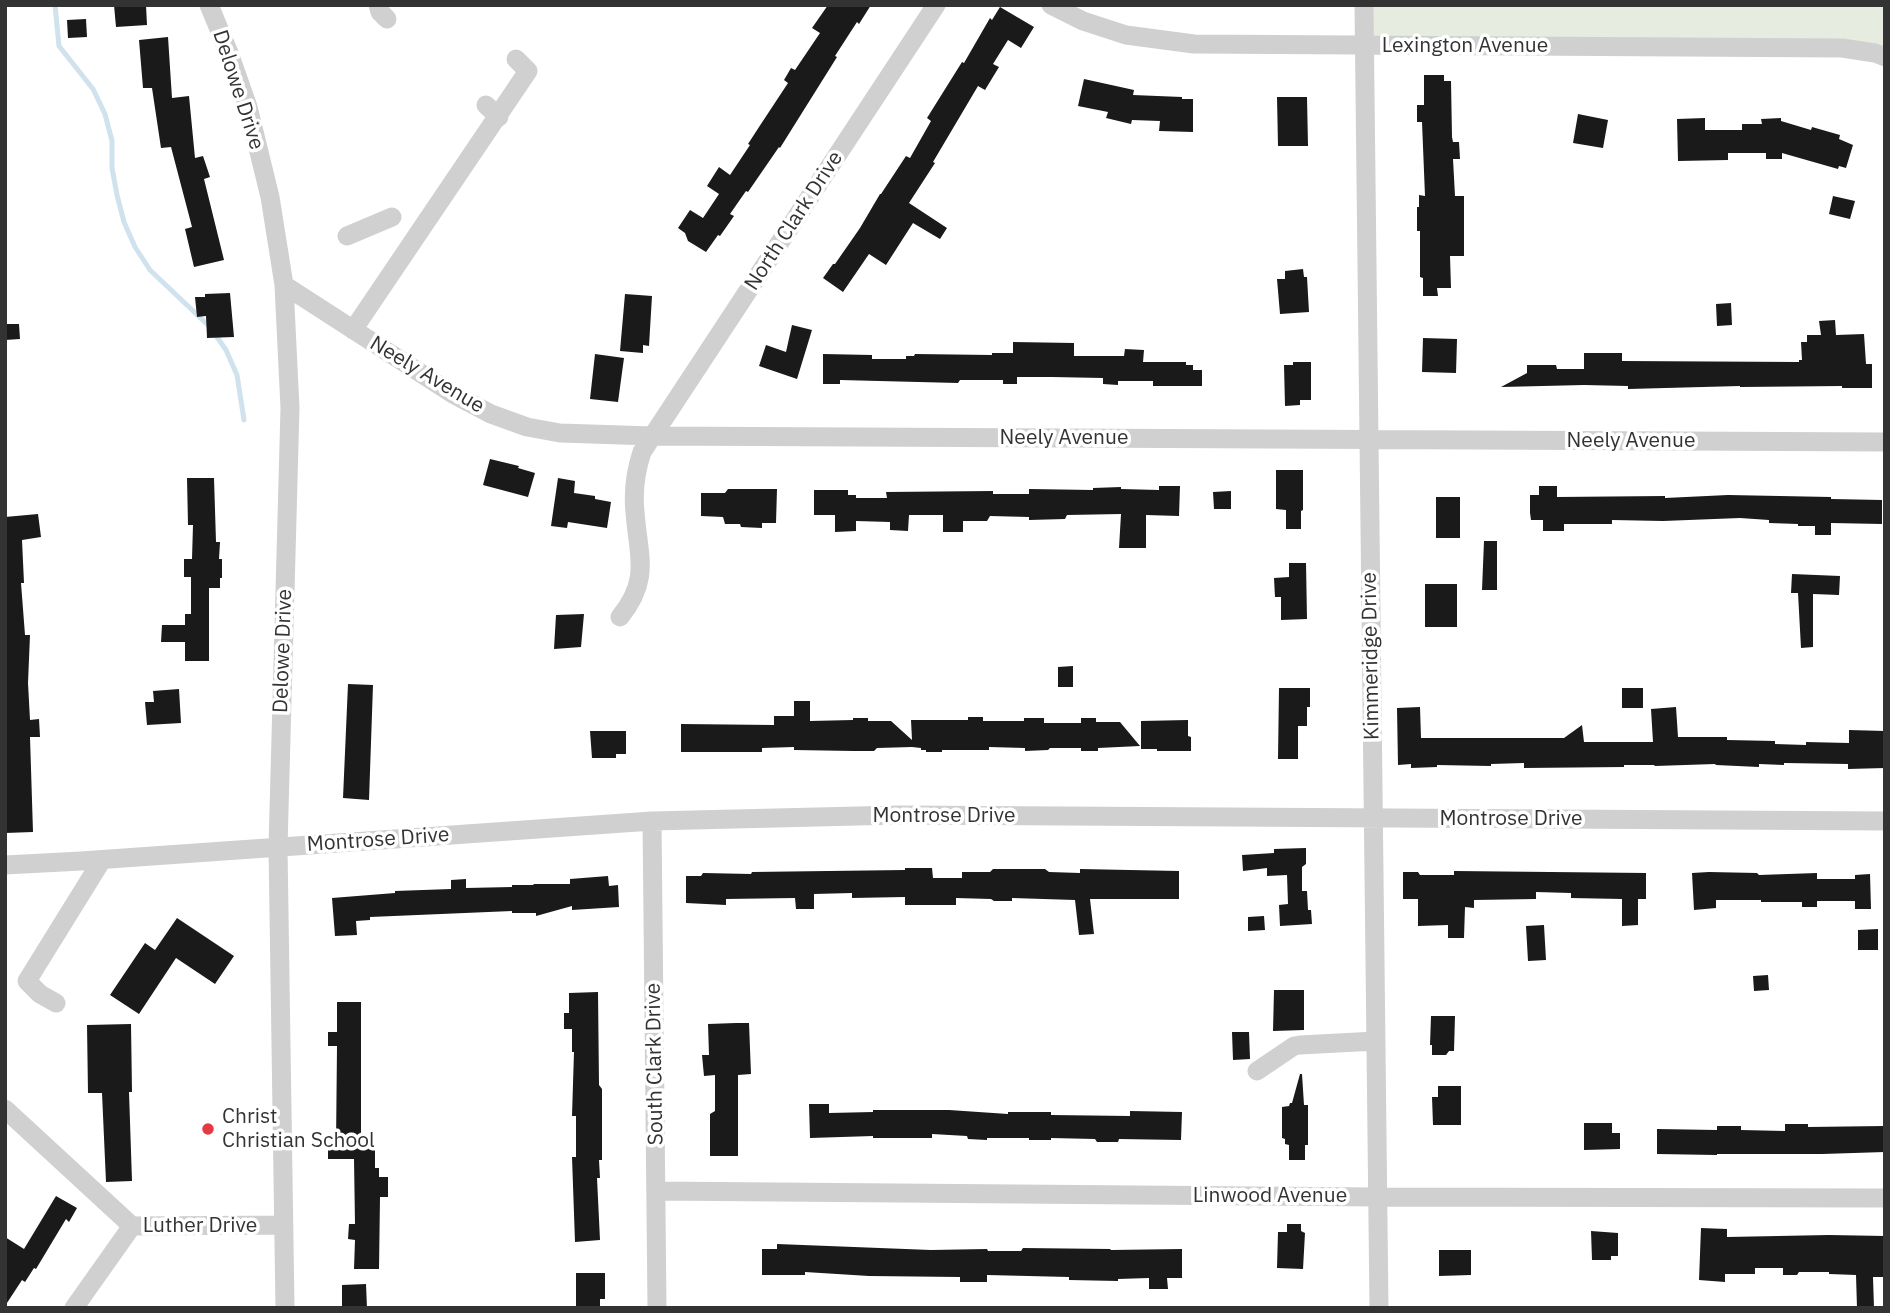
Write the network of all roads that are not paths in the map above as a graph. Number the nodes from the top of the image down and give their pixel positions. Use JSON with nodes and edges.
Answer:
{"nodes":[{"id":1,"x":209,"y":5,"type":"edge"},
{"id":2,"x":936,"y":5,"type":"edge"},
{"id":3,"x":1051,"y":5,"type":"edge"},
{"id":4,"x":1364,"y":5,"type":"edge"},
{"id":5,"x":1364,"y":45,"type":"junction"},
{"id":6,"x":1885,"y":57,"type":"edge"},
{"id":7,"x":516,"y":60,"type":"dead end"},
{"id":8,"x":392,"y":216,"type":"dead end"},
{"id":9,"x":347,"y":236,"type":"dead end"},
{"id":10,"x":284,"y":285,"type":"junction"},
{"id":11,"x":354,"y":330,"type":"junction"},
{"id":12,"x":652,"y":436,"type":"junction"},
{"id":13,"x":1369,"y":439,"type":"junction"},
{"id":14,"x":1885,"y":442,"type":"edge"},
{"id":15,"x":620,"y":617,"type":"dead end"},
{"id":16,"x":1373,"y":818,"type":"junction"},
{"id":17,"x":652,"y":821,"type":"junction"},
{"id":18,"x":1885,"y":821,"type":"edge"},
{"id":19,"x":278,"y":847,"type":"junction"},
{"id":20,"x":102,"y":860,"type":"junction"},
{"id":21,"x":5,"y":865,"type":"edge"},
{"id":22,"x":56,"y":1003,"type":"dead end"},
{"id":23,"x":1376,"y":1041,"type":"junction"},
{"id":24,"x":1257,"y":1071,"type":"dead end"},
{"id":25,"x":5,"y":1109,"type":"edge"},
{"id":26,"x":656,"y":1191,"type":"junction"},
{"id":27,"x":1378,"y":1197,"type":"junction"},
{"id":28,"x":1885,"y":1198,"type":"edge"},
{"id":29,"x":284,"y":1225,"type":"junction"},
{"id":30,"x":132,"y":1226,"type":"junction"},
{"id":31,"x":74,"y":1308,"type":"edge"},
{"id":32,"x":285,"y":1308,"type":"edge"},
{"id":33,"x":657,"y":1308,"type":"edge"},
{"id":34,"x":1379,"y":1308,"type":"edge"}],
"edges":[{"from":1,"to":10,"type":"street","name":"Delowe Drive"},
{"from":2,"to":12,"type":"street","name":"North Clark Drive"},
{"from":3,"to":5,"type":"street","name":"Lexington Avenue"},
{"from":4,"to":5,"type":"street","name":"Kimmeridge Drive"},
{"from":5,"to":6,"type":"street","name":"Lexington Avenue"},
{"from":5,"to":13,"type":"street","name":"Kimmeridge Drive"},
{"from":7,"to":11,"type":"street"},
{"from":8,"to":9,"type":"street"},
{"from":10,"to":11,"type":"street","name":"Neely Avenue"},
{"from":10,"to":19,"type":"street","name":"Delowe Drive"},
{"from":11,"to":12,"type":"street","name":"Neely Avenue"},
{"from":12,"to":13,"type":"street","name":"Neely Avenue"},
{"from":12,"to":15,"type":"street","name":"North Clark Drive"},
{"from":13,"to":14,"type":"street","name":"Neely Avenue"},
{"from":13,"to":16,"type":"street","name":"Kimmeridge Drive"},
{"from":16,"to":17,"type":"street","name":"Montrose Drive"},
{"from":16,"to":18,"type":"street","name":"Montrose Drive"},
{"from":16,"to":23,"type":"street","name":"Kimmeridge Drive"},
{"from":17,"to":19,"type":"street","name":"Montrose Drive"},
{"from":17,"to":26,"type":"street","name":"South Clark Drive"},
{"from":19,"to":20,"type":"street","name":"Montrose Drive"},
{"from":19,"to":29,"type":"street","name":"Delowe Drive"},
{"from":20,"to":21,"type":"street","name":"Montrose Drive"},
{"from":20,"to":22,"type":"street"},
{"from":23,"to":24,"type":"street"},
{"from":23,"to":27,"type":"street","name":"Kimmeridge Drive"},
{"from":25,"to":30,"type":"street"},
{"from":26,"to":27,"type":"street","name":"Linwood Avenue"},
{"from":26,"to":33,"type":"street","name":"South Clark Drive"},
{"from":27,"to":28,"type":"street","name":"Linwood Avenue"},
{"from":27,"to":34,"type":"street","name":"Kimmeridge Drive"},
{"from":29,"to":30,"type":"street","name":"Luther Drive"},
{"from":29,"to":32,"type":"street","name":"Delowe Drive"},
{"from":30,"to":31,"type":"street","name":"Luther Drive"}]}
